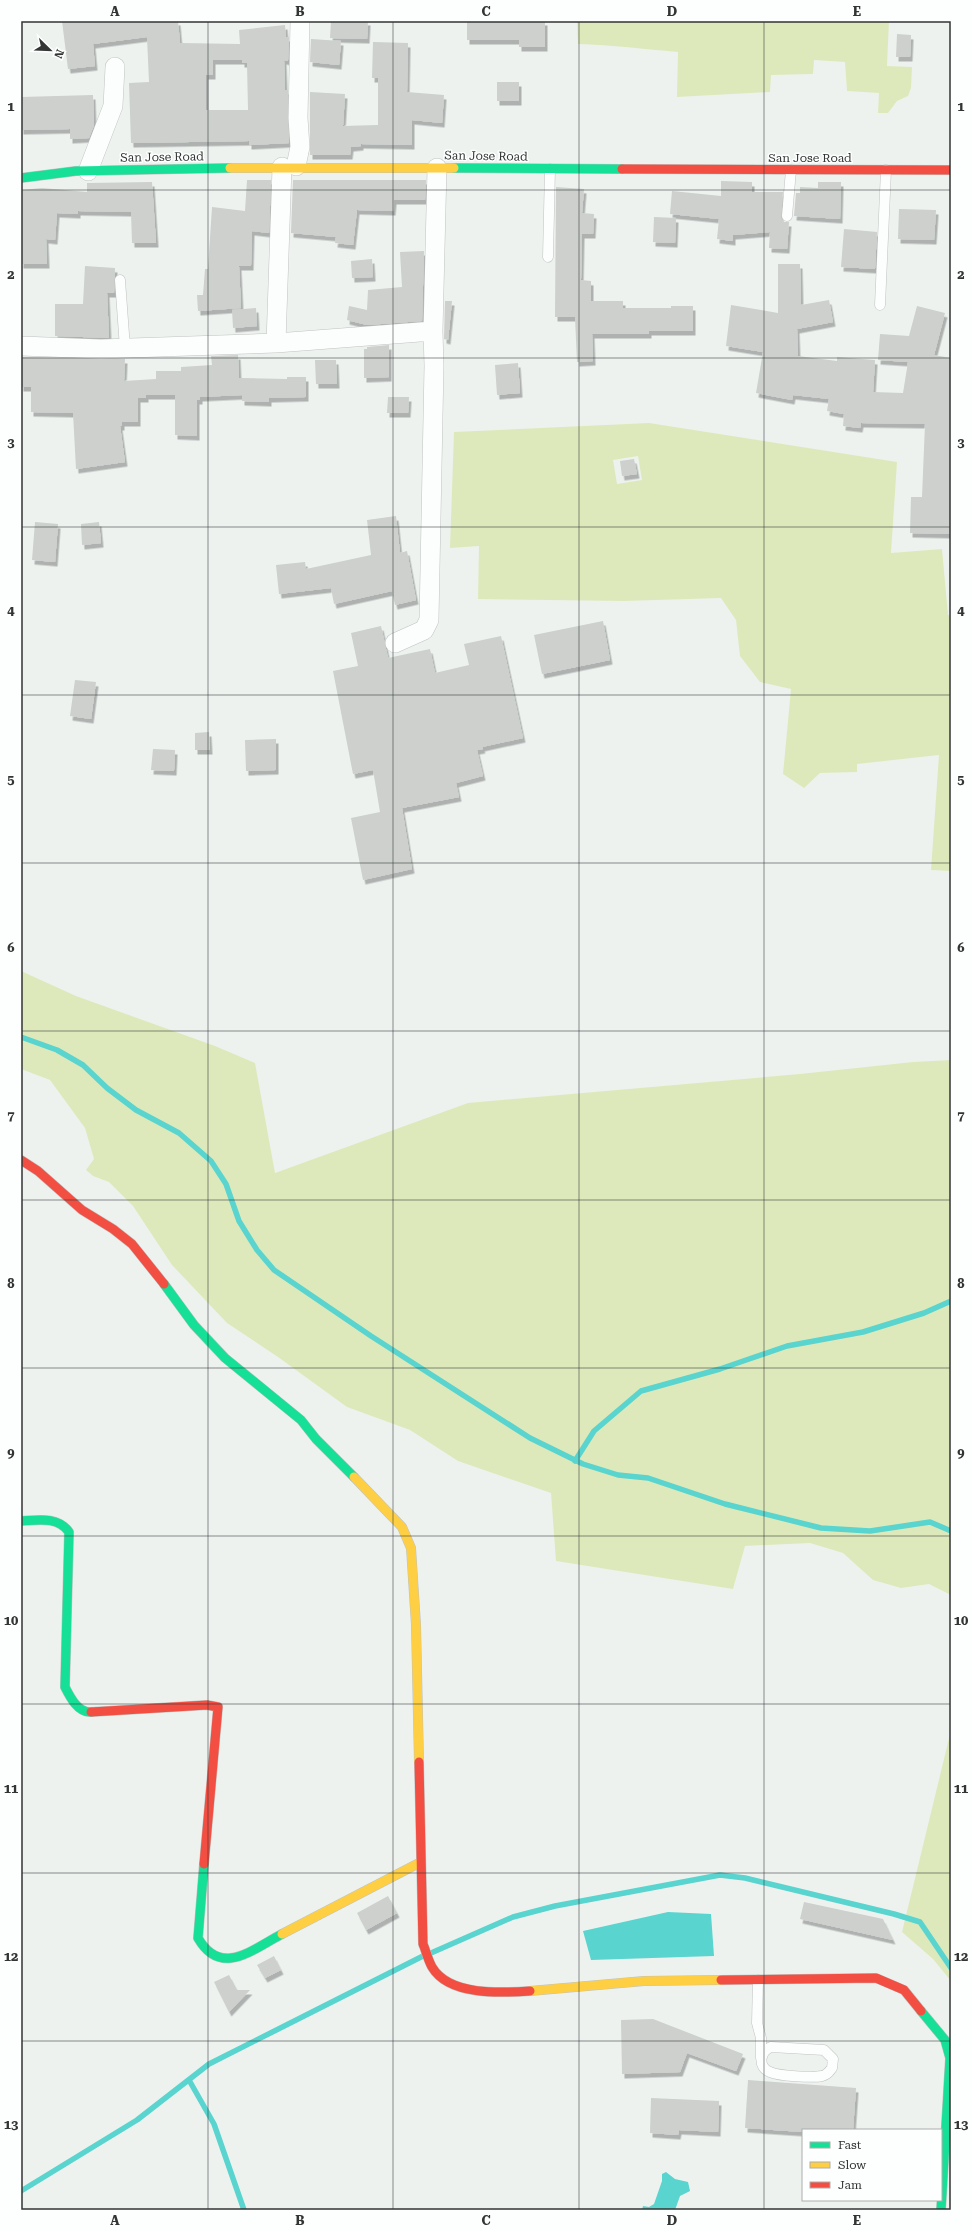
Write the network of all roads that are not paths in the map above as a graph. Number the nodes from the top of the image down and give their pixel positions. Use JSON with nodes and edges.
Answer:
{"nodes":[{"id":1,"x":300,"y":21,"type":"edge"},
{"id":2,"x":115,"y":67,"type":"dead end"},
{"id":3,"x":289,"y":166,"type":"junction"},
{"id":4,"x":436,"y":168,"type":"junction"},
{"id":5,"x":550,"y":169,"type":"junction"},
{"id":6,"x":791,"y":170,"type":"junction"},
{"id":7,"x":886,"y":170,"type":"junction"},
{"id":8,"x":951,"y":170,"type":"edge"},
{"id":9,"x":88,"y":171,"type":"junction"},
{"id":10,"x":21,"y":178,"type":"edge"},
{"id":11,"x":787,"y":216,"type":"dead end"},
{"id":12,"x":548,"y":257,"type":"dead end"},
{"id":13,"x":120,"y":280,"type":"dead end"},
{"id":14,"x":880,"y":305,"type":"dead end"},
{"id":15,"x":433,"y":331,"type":"junction"},
{"id":16,"x":276,"y":343,"type":"junction"},
{"id":17,"x":21,"y":346,"type":"edge"},
{"id":18,"x":125,"y":348,"type":"junction"},
{"id":19,"x":395,"y":643,"type":"dead end"},
{"id":20,"x":21,"y":1160,"type":"edge"},
{"id":21,"x":21,"y":1521,"type":"edge"},
{"id":22,"x":421,"y":1862,"type":"junction"},
{"id":23,"x":758,"y":1980,"type":"junction"},
{"id":24,"x":761,"y":2038,"type":"junction"},
{"id":25,"x":776,"y":2047,"type":"junction"},
{"id":26,"x":761,"y":2059,"type":"junction"},
{"id":27,"x":942,"y":2193,"type":"edge"}],
"edges":[{"from":1,"to":3,"type":"street"},
{"from":2,"to":9,"type":"street"},
{"from":3,"to":4,"type":"street","name":"San Jose Road"},
{"from":3,"to":9,"type":"street","name":"San Jose Road"},
{"from":3,"to":16,"type":"street"},
{"from":4,"to":5,"type":"street","name":"San Jose Road"},
{"from":4,"to":15,"type":"street"},
{"from":5,"to":6,"type":"street","name":"San Jose Road"},
{"from":5,"to":12,"type":"lane"},
{"from":6,"to":7,"type":"street","name":"San Jose Road"},
{"from":6,"to":11,"type":"lane"},
{"from":7,"to":8,"type":"street","name":"San Jose Road"},
{"from":7,"to":14,"type":"lane"},
{"from":9,"to":10,"type":"street","name":"San Jose Road"},
{"from":13,"to":18,"type":"lane"},
{"from":15,"to":16,"type":"street"},
{"from":15,"to":19,"type":"street"},
{"from":16,"to":18,"type":"street"},
{"from":17,"to":18,"type":"street"},
{"from":20,"to":22,"type":"street"},
{"from":21,"to":22,"type":"street"},
{"from":22,"to":23,"type":"street"},
{"from":23,"to":24,"type":"lane"},
{"from":23,"to":27,"type":"street"},
{"from":24,"to":25,"type":"lane"},
{"from":24,"to":26,"type":"lane"},
{"from":25,"to":26,"type":"lane"},
{"from":25,"to":26,"type":"lane"}]}
